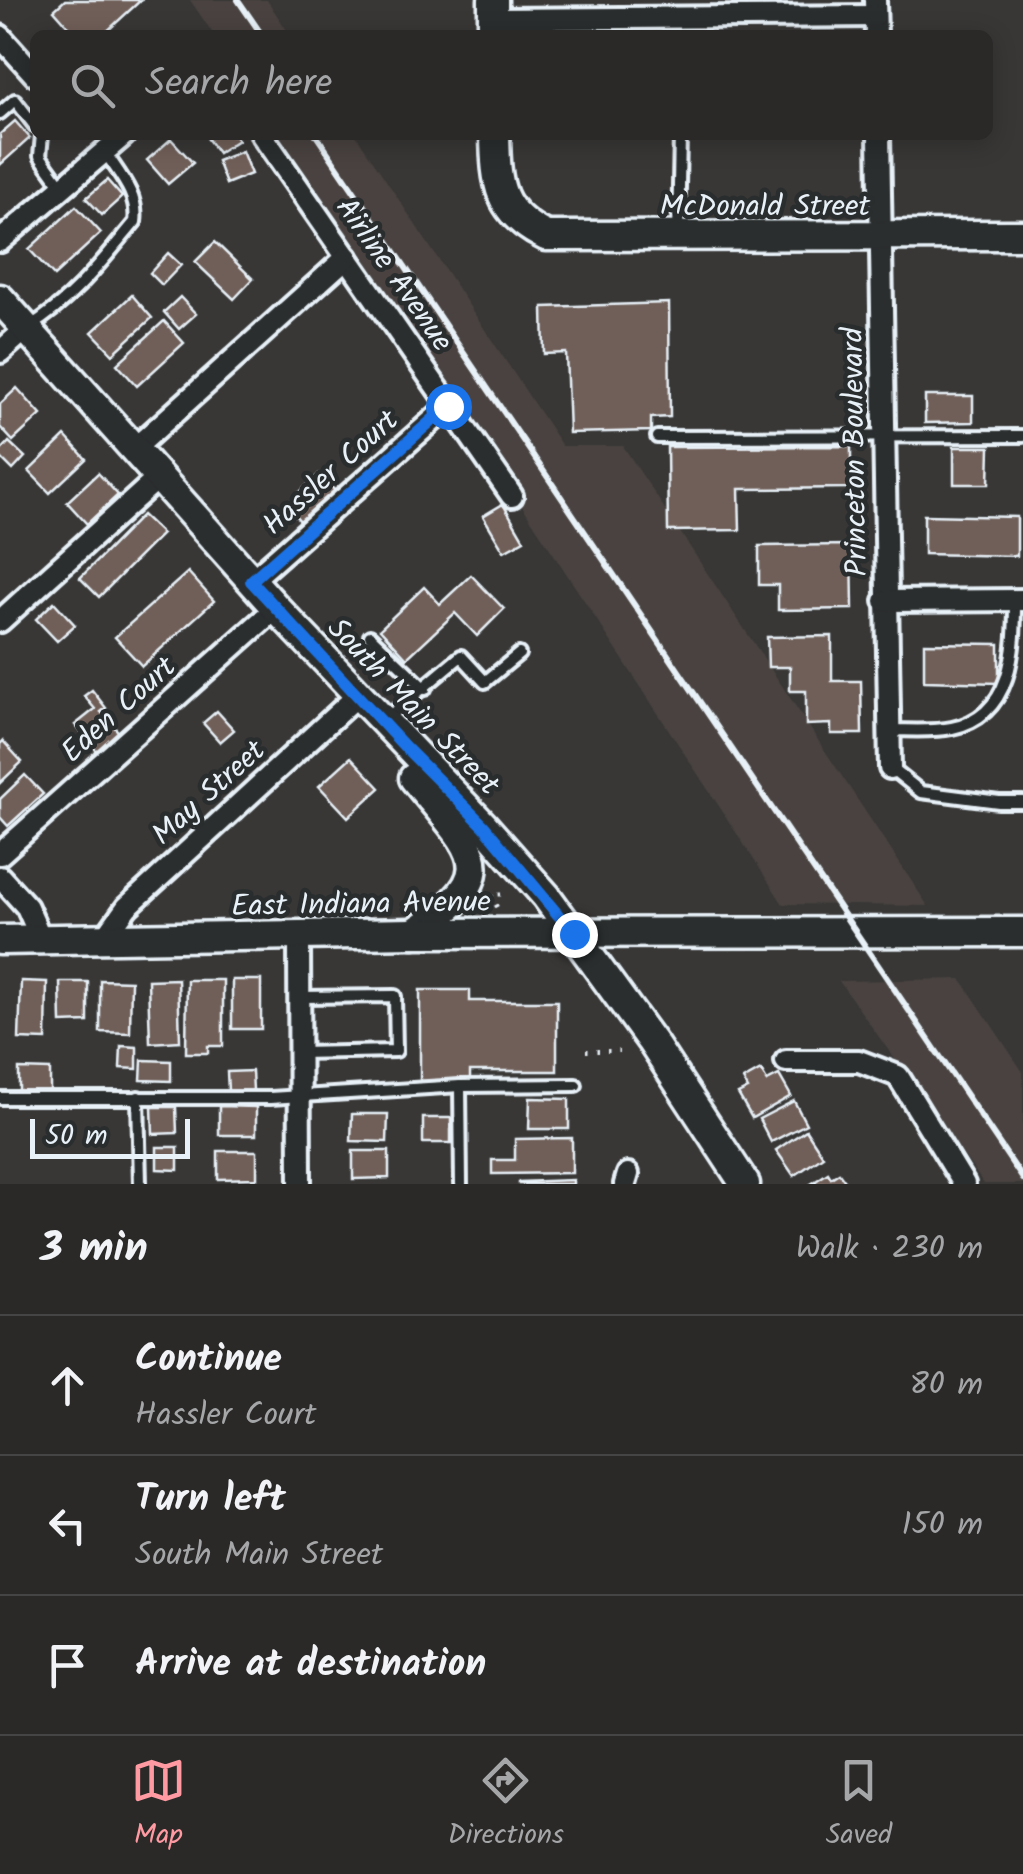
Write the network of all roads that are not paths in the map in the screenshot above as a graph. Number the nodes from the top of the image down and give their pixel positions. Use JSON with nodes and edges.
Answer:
{"nodes":[{"id":1,"x":721,"y":8,"type":"edge"},
{"id":2,"x":876,"y":17,"type":"edge"},
{"id":3,"x":493,"y":18,"type":"edge"},
{"id":4,"x":682,"y":26,"type":"edge"},
{"id":5,"x":0,"y":36,"type":"edge"},
{"id":6,"x":30,"y":69,"type":"edge"},
{"id":7,"x":0,"y":112,"type":"edge"},
{"id":8,"x":30,"y":120,"type":"edge"},
{"id":9,"x":42,"y":140,"type":"edge"},
{"id":10,"x":94,"y":140,"type":"edge"},
{"id":11,"x":118,"y":140,"type":"edge"},
{"id":12,"x":265,"y":140,"type":"edge"},
{"id":13,"x":495,"y":140,"type":"edge"},
{"id":14,"x":680,"y":140,"type":"edge"},
{"id":15,"x":878,"y":140,"type":"edge"},
{"id":16,"x":105,"y":152,"type":"junction"},
{"id":17,"x":62,"y":188,"type":"junction"},
{"id":18,"x":1023,"y":236,"type":"edge"},
{"id":19,"x":678,"y":237,"type":"junction"},
{"id":20,"x":881,"y":237,"type":"junction"},
{"id":21,"x":0,"y":241,"type":"edge"},
{"id":22,"x":346,"y":257,"type":"junction"},
{"id":23,"x":0,"y":300,"type":"edge"},
{"id":24,"x":26,"y":328,"type":"junction"},
{"id":25,"x":0,"y":352,"type":"edge"},
{"id":26,"x":448,"y":406,"type":"junction"},
{"id":27,"x":1023,"y":436,"type":"edge"},
{"id":28,"x":657,"y":437,"type":"dead end"},
{"id":29,"x":884,"y":437,"type":"junction"},
{"id":30,"x":134,"y":449,"type":"junction"},
{"id":31,"x":158,"y":478,"type":"junction"},
{"id":32,"x":512,"y":496,"type":"dead end"},
{"id":33,"x":251,"y":581,"type":"junction"},
{"id":34,"x":885,"y":600,"type":"junction"},
{"id":35,"x":1019,"y":600,"type":"edge"},
{"id":36,"x":276,"y":608,"type":"junction"},
{"id":37,"x":0,"y":620,"type":"edge"},
{"id":38,"x":370,"y":636,"type":"dead end"},
{"id":39,"x":519,"y":654,"type":"dead end"},
{"id":40,"x":425,"y":689,"type":"junction"},
{"id":41,"x":358,"y":694,"type":"junction"},
{"id":42,"x":382,"y":721,"type":"junction"},
{"id":43,"x":889,"y":730,"type":"junction"},
{"id":44,"x":406,"y":748,"type":"junction"},
{"id":45,"x":890,"y":768,"type":"joint"},
{"id":46,"x":1023,"y":802,"type":"edge"},
{"id":47,"x":0,"y":854,"type":"edge"},
{"id":48,"x":0,"y":876,"type":"edge"},
{"id":49,"x":1023,"y":932,"type":"edge"},
{"id":50,"x":413,"y":933,"type":"junction"},
{"id":51,"x":574,"y":934,"type":"junction"},
{"id":52,"x":299,"y":937,"type":"junction"},
{"id":53,"x":104,"y":938,"type":"junction"},
{"id":54,"x":41,"y":939,"type":"junction"},
{"id":55,"x":0,"y":940,"type":"edge"},
{"id":56,"x":299,"y":997,"type":"junction"},
{"id":57,"x":299,"y":1054,"type":"junction"},
{"id":58,"x":786,"y":1061,"type":"dead end"},
{"id":59,"x":576,"y":1085,"type":"dead end"},
{"id":60,"x":460,"y":1086,"type":"junction"},
{"id":61,"x":299,"y":1095,"type":"junction"},
{"id":62,"x":138,"y":1097,"type":"junction"},
{"id":63,"x":0,"y":1098,"type":"edge"},
{"id":64,"x":140,"y":1184,"type":"edge"},
{"id":65,"x":300,"y":1184,"type":"edge"},
{"id":66,"x":461,"y":1184,"type":"edge"},
{"id":67,"x":746,"y":1184,"type":"edge"},
{"id":68,"x":964,"y":1184,"type":"edge"}],
"edges":[{"from":1,"to":2,"type":"street"},
{"from":1,"to":4,"type":"street"},
{"from":3,"to":4,"type":"street"},
{"from":5,"to":6,"type":"street"},
{"from":7,"to":8,"type":"lane"},
{"from":9,"to":17,"type":"lane"},
{"from":10,"to":16,"type":"street"},
{"from":11,"to":16,"type":"street"},
{"from":12,"to":22,"type":"street","name":"Airline Avenue"},
{"from":13,"to":19,"type":"street","name":"McDonald Street"},
{"from":14,"to":19,"type":"lane"},
{"from":15,"to":20,"type":"street","name":"Princeton Boulevard"},
{"from":16,"to":17,"type":"street"},
{"from":16,"to":24,"type":"lane"},
{"from":17,"to":21,"type":"street"},
{"from":18,"to":20,"type":"street","name":"McDonald Street"},
{"from":19,"to":20,"type":"street","name":"McDonald Street"},
{"from":20,"to":29,"type":"street","name":"Princeton Boulevard"},
{"from":22,"to":26,"type":"street","name":"Airline Avenue"},
{"from":22,"to":30,"type":"street"},
{"from":23,"to":24,"type":"street","name":"South Main Street"},
{"from":24,"to":25,"type":"street"},
{"from":24,"to":30,"type":"street","name":"South Main Street"},
{"from":26,"to":32,"type":"street","name":"Airline Avenue"},
{"from":26,"to":33,"type":"street","name":"Hassler Court"},
{"from":27,"to":29,"type":"lane"},
{"from":28,"to":29,"type":"lane"},
{"from":29,"to":34,"type":"street","name":"Princeton Boulevard"},
{"from":30,"to":31,"type":"street","name":"South Main Street"},
{"from":31,"to":33,"type":"street","name":"South Main Street"},
{"from":31,"to":37,"type":"street"},
{"from":33,"to":36,"type":"street","name":"South Main Street"},
{"from":34,"to":35,"type":"street"},
{"from":34,"to":43,"type":"street","name":"Princeton Boulevard"},
{"from":35,"to":43,"type":"lane"},
{"from":36,"to":41,"type":"street","name":"South Main Street"},
{"from":36,"to":47,"type":"street","name":"Eden Court"},
{"from":38,"to":40,"type":"lane"},
{"from":39,"to":40,"type":"lane"},
{"from":40,"to":42,"type":"lane"},
{"from":41,"to":42,"type":"street","name":"South Main Street"},
{"from":41,"to":53,"type":"street","name":"May Street"},
{"from":42,"to":44,"type":"street","name":"South Main Street"},
{"from":43,"to":45,"type":"street","name":"Princeton Boulevard"},
{"from":44,"to":50,"type":"street"},
{"from":44,"to":51,"type":"street","name":"South Main Street"},
{"from":45,"to":46,"type":"lane"},
{"from":48,"to":54,"type":"street"},
{"from":49,"to":51,"type":"street","name":"East Indiana Avenue"},
{"from":50,"to":51,"type":"street","name":"East Indiana Avenue"},
{"from":50,"to":52,"type":"street","name":"East Indiana Avenue"},
{"from":51,"to":67,"type":"street","name":"South Main Street"},
{"from":52,"to":53,"type":"street","name":"East Indiana Avenue"},
{"from":52,"to":56,"type":"street"},
{"from":53,"to":54,"type":"street","name":"East Indiana Avenue"},
{"from":54,"to":55,"type":"street","name":"East Indiana Avenue"},
{"from":56,"to":57,"type":"street"},
{"from":56,"to":57,"type":"lane"},
{"from":57,"to":61,"type":"street"},
{"from":58,"to":68,"type":"street"},
{"from":59,"to":60,"type":"lane"},
{"from":60,"to":61,"type":"lane"},
{"from":60,"to":66,"type":"lane"},
{"from":61,"to":62,"type":"lane"},
{"from":61,"to":65,"type":"street"},
{"from":62,"to":63,"type":"lane"},
{"from":62,"to":64,"type":"lane"}]}
